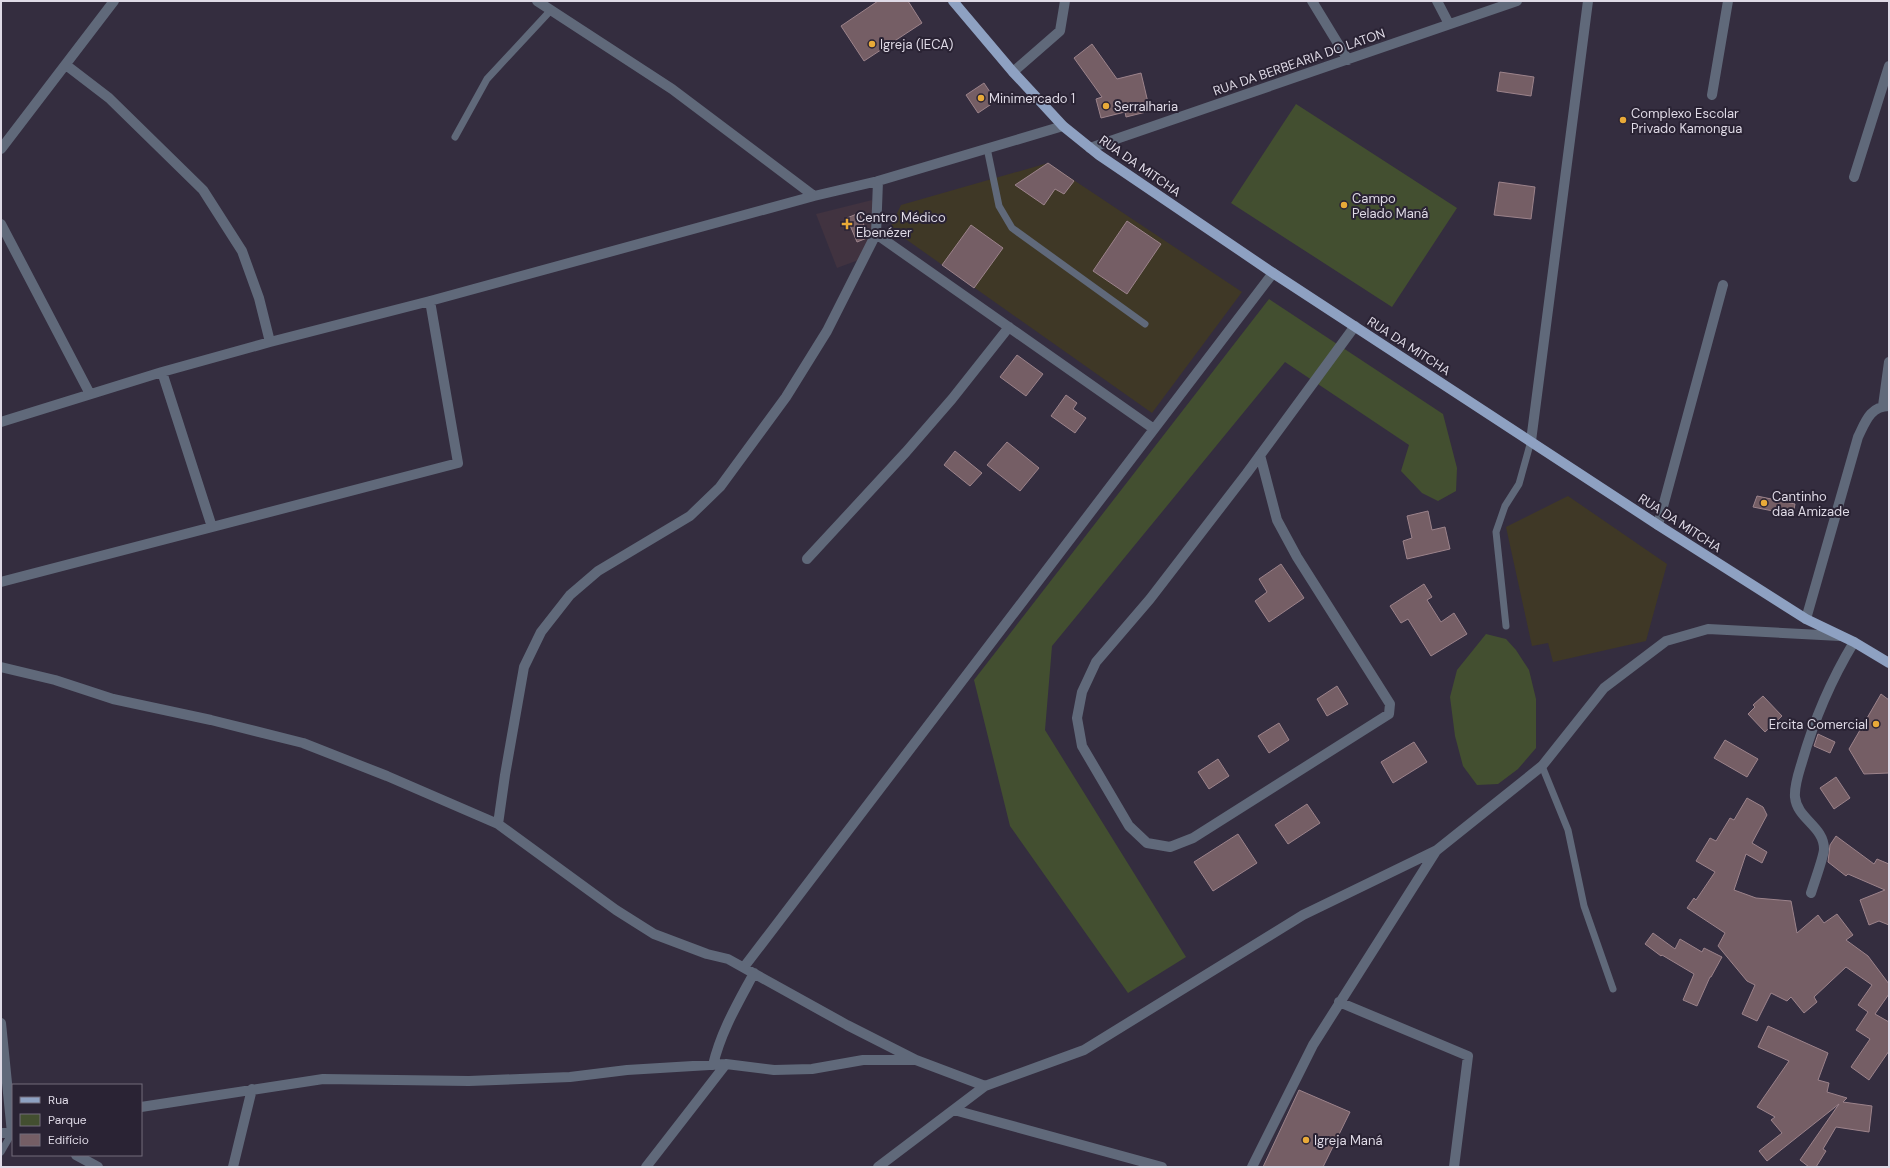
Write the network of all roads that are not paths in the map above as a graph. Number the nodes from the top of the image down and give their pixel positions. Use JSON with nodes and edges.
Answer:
{"nodes":[{"id":1,"x":114,"y":1,"type":"edge"},
{"id":2,"x":537,"y":1,"type":"edge"},
{"id":3,"x":953,"y":1,"type":"edge"},
{"id":4,"x":1065,"y":1,"type":"edge"},
{"id":5,"x":1312,"y":1,"type":"edge"},
{"id":6,"x":1437,"y":1,"type":"edge"},
{"id":7,"x":1517,"y":1,"type":"edge"},
{"id":8,"x":1588,"y":1,"type":"edge"},
{"id":9,"x":1728,"y":1,"type":"edge"},
{"id":10,"x":551,"y":10,"type":"junction"},
{"id":11,"x":1449,"y":24,"type":"junction"},
{"id":12,"x":1348,"y":60,"type":"junction"},
{"id":13,"x":66,"y":65,"type":"junction"},
{"id":14,"x":1889,"y":66,"type":"edge"},
{"id":15,"x":1013,"y":72,"type":"junction"},
{"id":16,"x":1712,"y":95,"type":"dead end"},
{"id":17,"x":1063,"y":126,"type":"junction"},
{"id":18,"x":455,"y":137,"type":"dead end"},
{"id":19,"x":987,"y":148,"type":"junction"},
{"id":20,"x":1090,"y":148,"type":"junction"},
{"id":21,"x":1,"y":149,"type":"edge"},
{"id":22,"x":1854,"y":177,"type":"dead end"},
{"id":23,"x":878,"y":181,"type":"junction"},
{"id":24,"x":814,"y":196,"type":"junction"},
{"id":25,"x":1,"y":224,"type":"edge"},
{"id":26,"x":876,"y":234,"type":"junction"},
{"id":27,"x":1273,"y":273,"type":"junction"},
{"id":28,"x":1722,"y":284,"type":"dead end"},
{"id":29,"x":430,"y":301,"type":"junction"},
{"id":30,"x":1145,"y":324,"type":"dead end"},
{"id":31,"x":1355,"y":326,"type":"junction"},
{"id":32,"x":1009,"y":327,"type":"junction"},
{"id":33,"x":270,"y":342,"type":"junction"},
{"id":34,"x":1889,"y":362,"type":"edge"},
{"id":35,"x":162,"y":372,"type":"junction"},
{"id":36,"x":90,"y":394,"type":"junction"},
{"id":37,"x":1886,"y":406,"type":"edge"},
{"id":38,"x":1,"y":422,"type":"edge"},
{"id":39,"x":1154,"y":429,"type":"junction"},
{"id":40,"x":1531,"y":441,"type":"junction"},
{"id":41,"x":1260,"y":455,"type":"junction"},
{"id":42,"x":1658,"y":525,"type":"junction"},
{"id":43,"x":212,"y":527,"type":"junction"},
{"id":44,"x":806,"y":559,"type":"dead end"},
{"id":45,"x":1,"y":582,"type":"edge"},
{"id":46,"x":1806,"y":619,"type":"junction"},
{"id":47,"x":1506,"y":626,"type":"dead end"},
{"id":48,"x":1840,"y":636,"type":"junction"},
{"id":49,"x":1854,"y":642,"type":"junction"},
{"id":50,"x":1889,"y":663,"type":"edge"},
{"id":51,"x":1,"y":667,"type":"edge"},
{"id":52,"x":1542,"y":766,"type":"junction"},
{"id":53,"x":498,"y":824,"type":"junction"},
{"id":54,"x":1437,"y":850,"type":"junction"},
{"id":55,"x":1811,"y":893,"type":"dead end"},
{"id":56,"x":744,"y":967,"type":"junction"},
{"id":57,"x":754,"y":973,"type":"junction"},
{"id":58,"x":1613,"y":989,"type":"dead end"},
{"id":59,"x":1339,"y":1002,"type":"junction"},
{"id":60,"x":1,"y":1023,"type":"edge"},
{"id":61,"x":916,"y":1060,"type":"junction"},
{"id":62,"x":726,"y":1064,"type":"junction"},
{"id":63,"x":713,"y":1065,"type":"junction"},
{"id":64,"x":985,"y":1086,"type":"junction"},
{"id":65,"x":252,"y":1089,"type":"junction"},
{"id":66,"x":142,"y":1107,"type":"edge"},
{"id":67,"x":954,"y":1110,"type":"junction"},
{"id":68,"x":12,"y":1124,"type":"edge"},
{"id":69,"x":1,"y":1132,"type":"edge"},
{"id":70,"x":12,"y":1133,"type":"edge"},
{"id":71,"x":12,"y":1135,"type":"edge"},
{"id":72,"x":1,"y":1152,"type":"edge"},
{"id":73,"x":78,"y":1156,"type":"edge"},
{"id":74,"x":98,"y":1167,"type":"edge"},
{"id":75,"x":234,"y":1167,"type":"edge"},
{"id":76,"x":646,"y":1167,"type":"edge"},
{"id":77,"x":878,"y":1167,"type":"edge"},
{"id":78,"x":1162,"y":1167,"type":"edge"},
{"id":79,"x":1252,"y":1167,"type":"edge"},
{"id":80,"x":1454,"y":1167,"type":"edge"}],
"edges":[{"from":1,"to":13,"type":"street"},
{"from":2,"to":10,"type":"street"},
{"from":3,"to":15,"type":"main road","name":"RUA DA MITCHA"},
{"from":4,"to":15,"type":"street"},
{"from":5,"to":12,"type":"street"},
{"from":6,"to":11,"type":"street"},
{"from":7,"to":11,"type":"street","name":"RUA DA BERBEARIA DO LATON"},
{"from":8,"to":40,"type":"street"},
{"from":9,"to":16,"type":"street"},
{"from":10,"to":18,"type":"lane"},
{"from":10,"to":24,"type":"street"},
{"from":11,"to":12,"type":"street","name":"RUA DA BERBEARIA DO LATON"},
{"from":12,"to":20,"type":"street","name":"RUA DA BERBEARIA DO LATON"},
{"from":13,"to":21,"type":"street"},
{"from":13,"to":33,"type":"street"},
{"from":14,"to":22,"type":"street"},
{"from":15,"to":17,"type":"main road","name":"RUA DA MITCHA"},
{"from":17,"to":19,"type":"street"},
{"from":17,"to":20,"type":"main road","name":"RUA DA MITCHA"},
{"from":19,"to":23,"type":"street"},
{"from":19,"to":30,"type":"lane"},
{"from":20,"to":27,"type":"main road","name":"RUA DA MITCHA"},
{"from":23,"to":24,"type":"street"},
{"from":23,"to":26,"type":"street"},
{"from":24,"to":29,"type":"street"},
{"from":25,"to":36,"type":"street"},
{"from":26,"to":32,"type":"street"},
{"from":26,"to":53,"type":"street"},
{"from":27,"to":31,"type":"main road","name":"RUA DA MITCHA"},
{"from":27,"to":39,"type":"street"},
{"from":28,"to":42,"type":"street"},
{"from":29,"to":33,"type":"street"},
{"from":29,"to":43,"type":"street"},
{"from":31,"to":40,"type":"main road","name":"RUA DA MITCHA"},
{"from":31,"to":41,"type":"street"},
{"from":32,"to":39,"type":"street"},
{"from":32,"to":44,"type":"street"},
{"from":33,"to":35,"type":"street"},
{"from":34,"to":37,"type":"street"},
{"from":35,"to":36,"type":"street"},
{"from":35,"to":43,"type":"street"},
{"from":36,"to":38,"type":"street"},
{"from":37,"to":46,"type":"street"},
{"from":39,"to":56,"type":"street"},
{"from":40,"to":42,"type":"main road","name":"RUA DA MITCHA"},
{"from":40,"to":47,"type":"lane"},
{"from":41,"to":41,"type":"street"},
{"from":42,"to":46,"type":"main road","name":"RUA DA MITCHA"},
{"from":43,"to":45,"type":"street"},
{"from":46,"to":48,"type":"main road","name":"RUA DA MITCHA"},
{"from":48,"to":49,"type":"main road","name":"RUA DA MITCHA"},
{"from":48,"to":52,"type":"street"},
{"from":49,"to":50,"type":"main road","name":"RUA DA MITCHA"},
{"from":49,"to":55,"type":"street"},
{"from":51,"to":53,"type":"street"},
{"from":52,"to":54,"type":"street"},
{"from":52,"to":58,"type":"lane"},
{"from":53,"to":56,"type":"street"},
{"from":54,"to":59,"type":"street"},
{"from":54,"to":64,"type":"street"},
{"from":56,"to":57,"type":"street"},
{"from":57,"to":61,"type":"street"},
{"from":57,"to":63,"type":"street"},
{"from":59,"to":79,"type":"street"},
{"from":59,"to":80,"type":"street"},
{"from":60,"to":68,"type":"street"},
{"from":61,"to":62,"type":"street"},
{"from":61,"to":64,"type":"street"},
{"from":62,"to":63,"type":"street"},
{"from":62,"to":76,"type":"street"},
{"from":63,"to":65,"type":"street"},
{"from":64,"to":67,"type":"street"},
{"from":65,"to":66,"type":"street"},
{"from":65,"to":75,"type":"street"},
{"from":67,"to":77,"type":"street"},
{"from":67,"to":78,"type":"street"},
{"from":69,"to":70,"type":"street"},
{"from":71,"to":72,"type":"lane"},
{"from":73,"to":74,"type":"street"}]}
